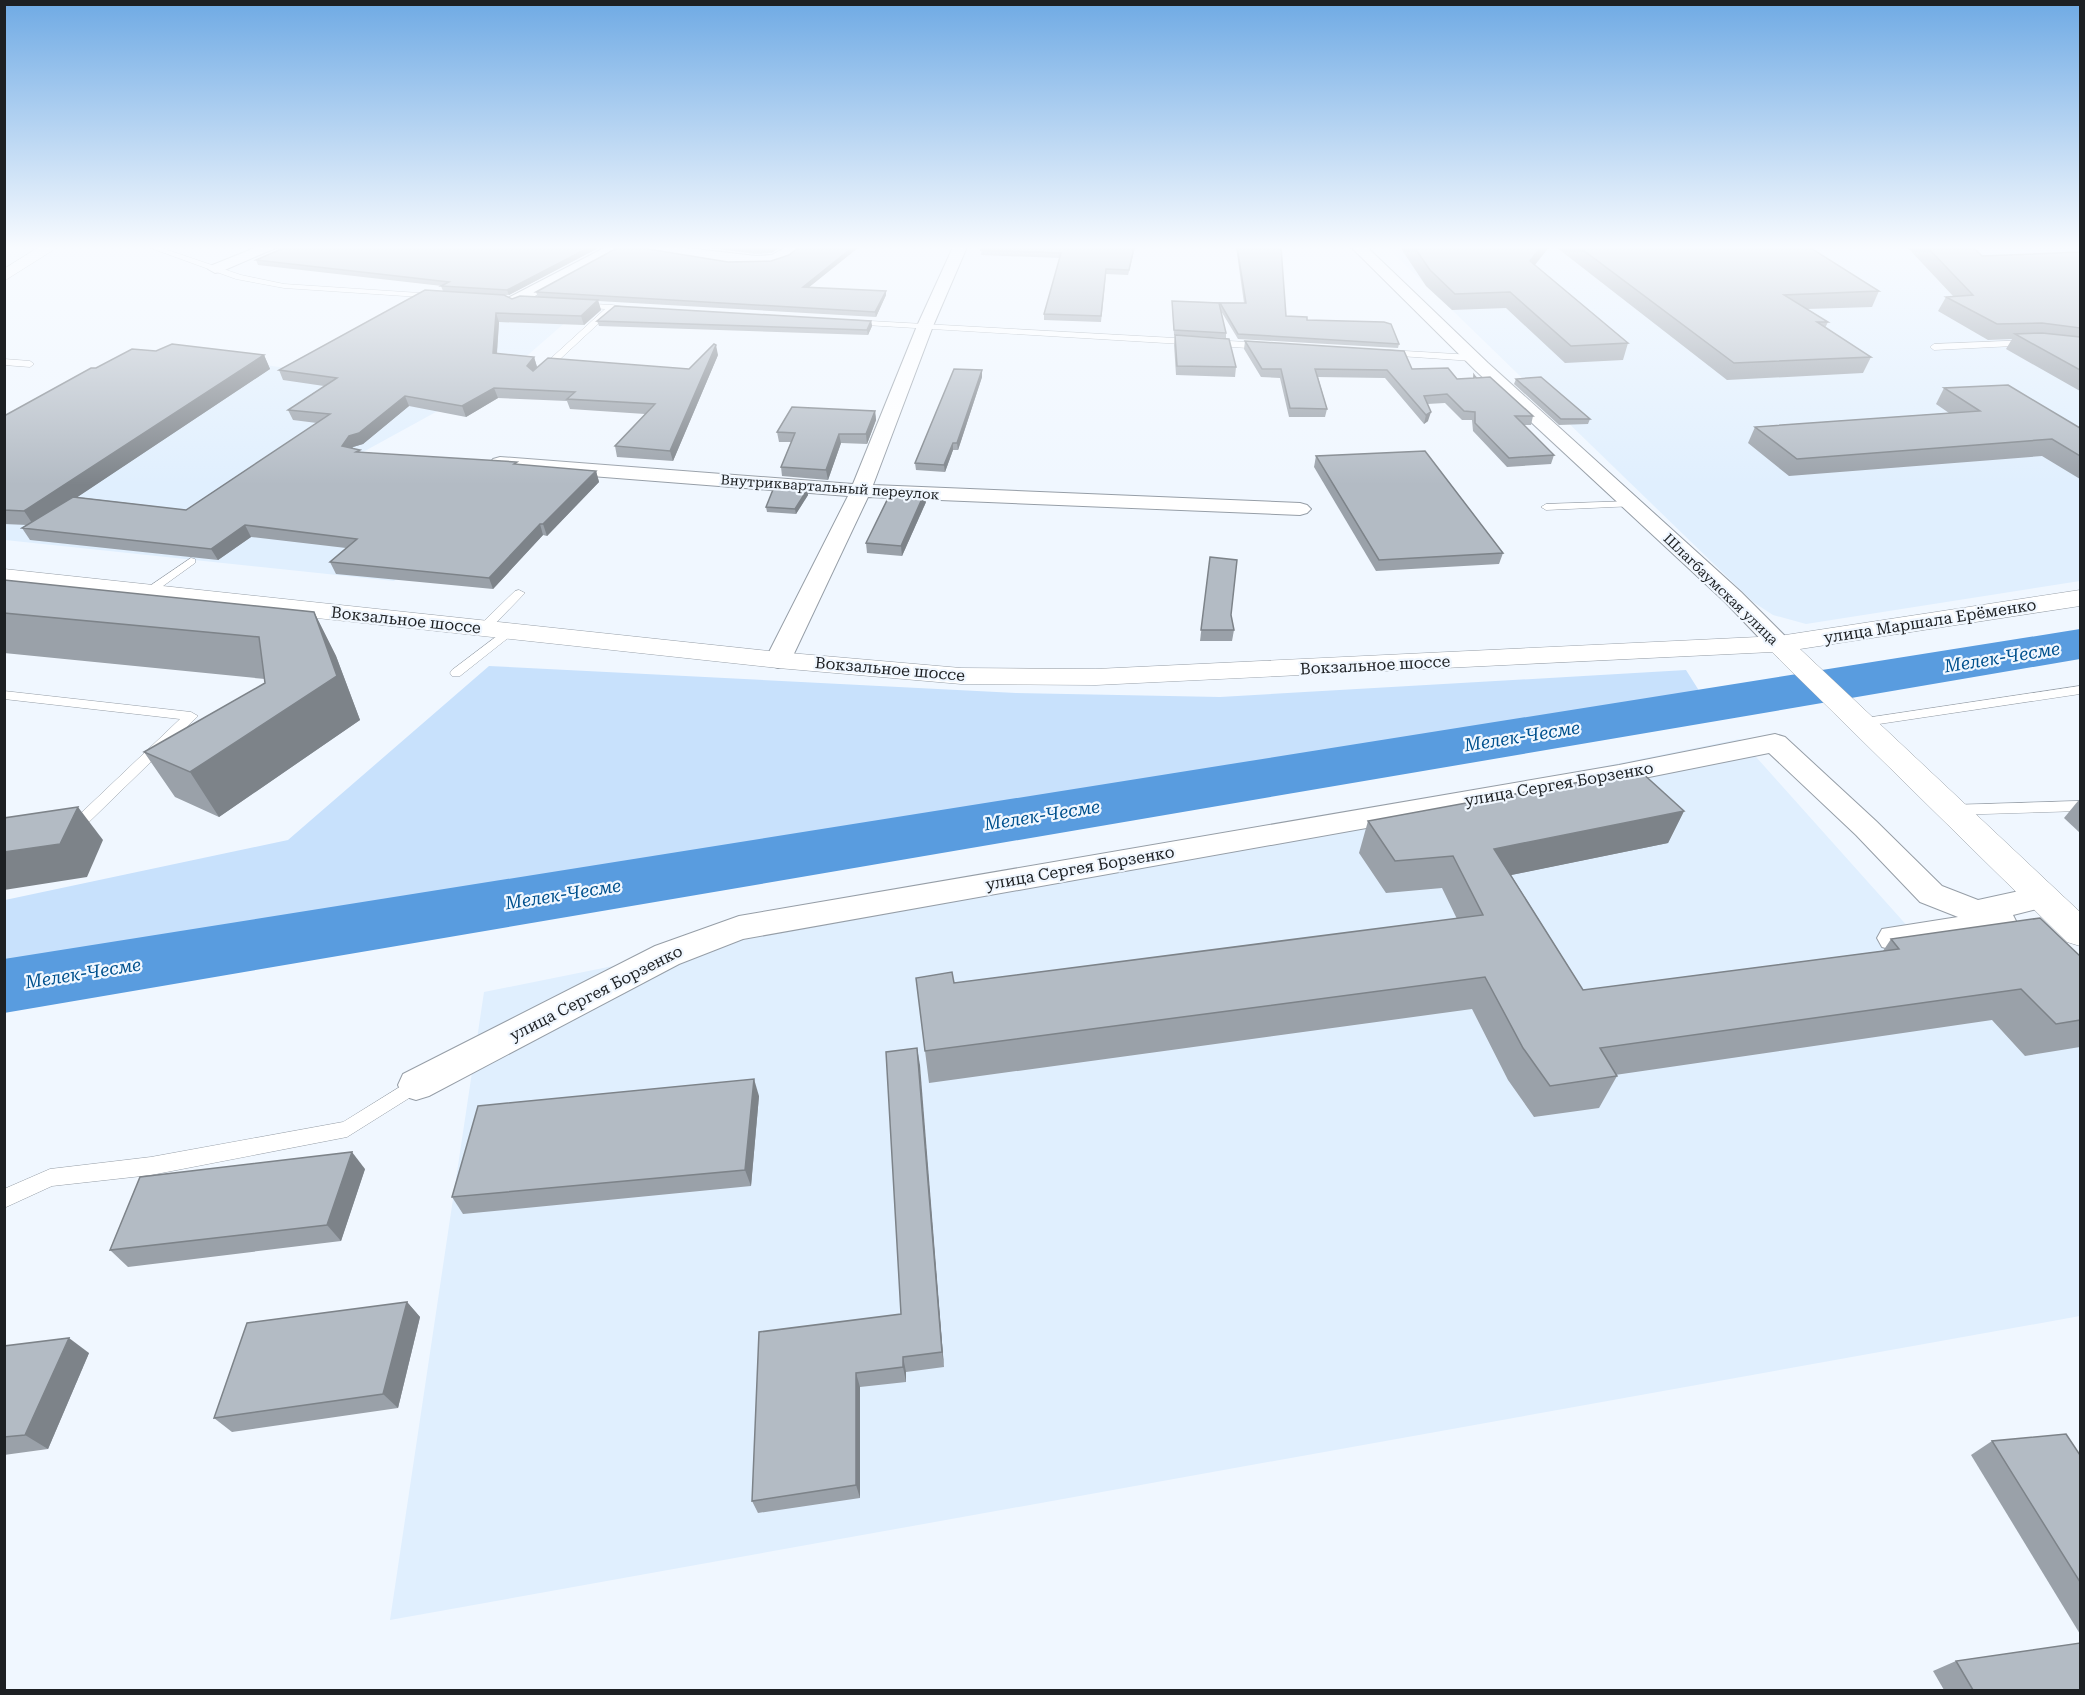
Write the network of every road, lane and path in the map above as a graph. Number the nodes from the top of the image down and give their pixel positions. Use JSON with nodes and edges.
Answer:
{"nodes":[{"id":1,"x":592,"y":326,"type":"edge"},
{"id":2,"x":925,"y":326,"type":"edge"},
{"id":3,"x":927,"y":326,"type":"edge"},
{"id":4,"x":1440,"y":326,"type":"edge"},
{"id":5,"x":2044,"y":344,"type":"edge"},
{"id":6,"x":1271,"y":346,"type":"edge"},
{"id":7,"x":1934,"y":347,"type":"dead end"},
{"id":8,"x":1378,"y":353,"type":"edge"},
{"id":9,"x":1473,"y":358,"type":"junction"},
{"id":10,"x":4,"y":362,"type":"edge"},
{"id":11,"x":30,"y":364,"type":"dead end"},
{"id":12,"x":536,"y":376,"type":"edge"},
{"id":13,"x":481,"y":462,"type":"edge"},
{"id":14,"x":861,"y":491,"type":"junction"},
{"id":15,"x":1630,"y":504,"type":"junction"},
{"id":16,"x":1546,"y":507,"type":"dead end"},
{"id":17,"x":1300,"y":509,"type":"dead end"},
{"id":18,"x":191,"y":561,"type":"edge"},
{"id":19,"x":4,"y":576,"type":"edge"},
{"id":20,"x":148,"y":592,"type":"junction"},
{"id":21,"x":519,"y":593,"type":"dead end"},
{"id":22,"x":2080,"y":598,"type":"edge"},
{"id":23,"x":496,"y":629,"type":"junction"},
{"id":24,"x":1787,"y":652,"type":"junction"},
{"id":25,"x":778,"y":660,"type":"junction"},
{"id":26,"x":456,"y":673,"type":"dead end"},
{"id":27,"x":2080,"y":690,"type":"edge"},
{"id":28,"x":4,"y":694,"type":"edge"},
{"id":29,"x":1852,"y":717,"type":"junction"},
{"id":30,"x":2080,"y":806,"type":"edge"},
{"id":31,"x":1952,"y":810,"type":"junction"},
{"id":32,"x":49,"y":824,"type":"edge"},
{"id":33,"x":2061,"y":914,"type":"edge"},
{"id":34,"x":1983,"y":918,"type":"junction"},
{"id":35,"x":1893,"y":938,"type":"edge"},
{"id":36,"x":416,"y":1085,"type":"joint"},
{"id":37,"x":4,"y":1199,"type":"edge"}],
"edges":[{"from":1,"to":12,"type":"lane"},
{"from":2,"to":14,"type":"street"},
{"from":3,"to":6,"type":"lane"},
{"from":4,"to":9,"type":"street","name":"Шлагбаумская улица"},
{"from":5,"to":7,"type":"lane"},
{"from":8,"to":9,"type":"lane"},
{"from":9,"to":15,"type":"street","name":"Шлагбаумская улица"},
{"from":10,"to":11,"type":"lane"},
{"from":13,"to":14,"type":"street","name":"Внутриквартальный переулок"},
{"from":14,"to":17,"type":"street","name":"Внутриквартальный переулок"},
{"from":14,"to":25,"type":"street"},
{"from":15,"to":16,"type":"lane"},
{"from":15,"to":24,"type":"street","name":"Шлагбаумская улица"},
{"from":18,"to":20,"type":"lane"},
{"from":19,"to":20,"type":"main road","name":"Вокзальное шоссе"},
{"from":20,"to":23,"type":"main road","name":"Вокзальное шоссе"},
{"from":21,"to":23,"type":"lane"},
{"from":22,"to":24,"type":"main road","name":"улица Маршала Ерёменко"},
{"from":23,"to":25,"type":"main road","name":"Вокзальное шоссе"},
{"from":23,"to":26,"type":"lane"},
{"from":24,"to":25,"type":"main road","name":"Вокзальное шоссе"},
{"from":24,"to":29,"type":"main road","name":"Шлагбаумская улица"},
{"from":27,"to":29,"type":"lane"},
{"from":28,"to":32,"type":"lane"},
{"from":29,"to":31,"type":"main road","name":"Шлагбаумская улица"},
{"from":30,"to":31,"type":"lane"},
{"from":31,"to":33,"type":"main road","name":"Шлагбаумская улица"},
{"from":33,"to":34,"type":"street"},
{"from":34,"to":35,"type":"street"},
{"from":34,"to":36,"type":"street","name":"улица Сергея Борзенко"},
{"from":36,"to":37,"type":"lane"}]}
